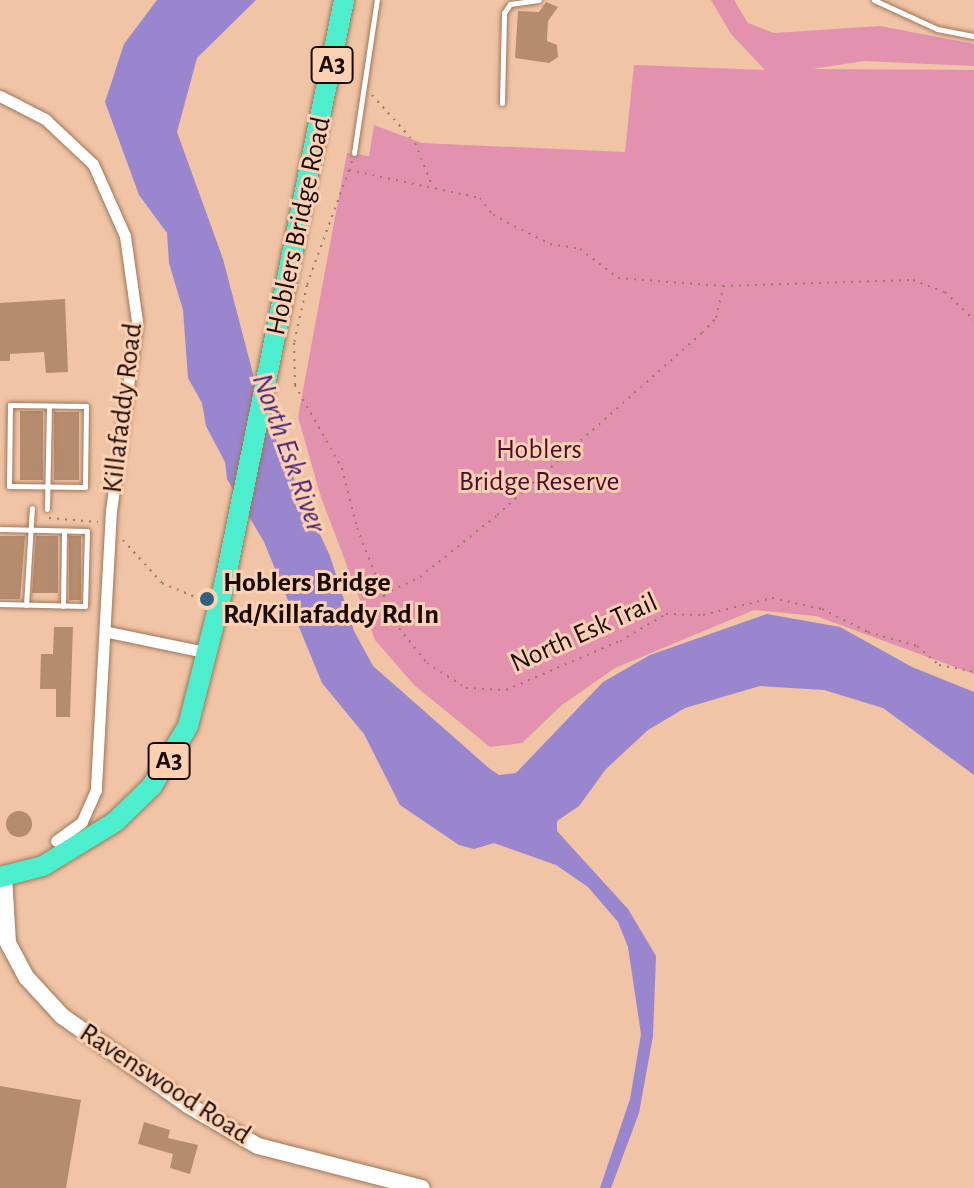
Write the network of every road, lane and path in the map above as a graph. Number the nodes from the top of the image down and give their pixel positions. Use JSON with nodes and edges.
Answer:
{"nodes":[{"id":1,"x":344,"y":0,"type":"edge"},
{"id":2,"x":377,"y":0,"type":"edge"},
{"id":3,"x":539,"y":0,"type":"edge"},
{"id":4,"x":874,"y":0,"type":"edge"},
{"id":5,"x":974,"y":36,"type":"edge"},
{"id":6,"x":363,"y":92,"type":"junction"},
{"id":7,"x":0,"y":96,"type":"edge"},
{"id":8,"x":502,"y":103,"type":"dead end"},
{"id":9,"x":354,"y":153,"type":"joint"},
{"id":10,"x":349,"y":170,"type":"junction"},
{"id":11,"x":431,"y":183,"type":"junction"},
{"id":12,"x":723,"y":286,"type":"junction"},
{"id":13,"x":974,"y":320,"type":"edge"},
{"id":14,"x":49,"y":406,"type":"junction"},
{"id":15,"x":47,"y":486,"type":"junction"},
{"id":16,"x":32,"y":508,"type":"dead end"},
{"id":17,"x":47,"y":509,"type":"dead end"},
{"id":18,"x":0,"y":529,"type":"edge"},
{"id":19,"x":31,"y":530,"type":"junction"},
{"id":20,"x":64,"y":530,"type":"junction"},
{"id":21,"x":122,"y":540,"type":"dead end"},
{"id":22,"x":383,"y":595,"type":"junction"},
{"id":23,"x":203,"y":600,"type":"dead end"},
{"id":24,"x":0,"y":604,"type":"edge"},
{"id":25,"x":26,"y":605,"type":"junction"},
{"id":26,"x":63,"y":606,"type":"junction"},
{"id":27,"x":108,"y":632,"type":"junction"},
{"id":28,"x":209,"y":653,"type":"junction"},
{"id":29,"x":974,"y":672,"type":"edge"},
{"id":30,"x":56,"y":841,"type":"dead end"},
{"id":31,"x":2,"y":877,"type":"edge"},
{"id":32,"x":4,"y":944,"type":"edge"},
{"id":33,"x":422,"y":1188,"type":"edge"}],
"edges":[{"from":1,"to":28,"type":"highway","name":"Hoblers Bridge Road","number":"A3"},
{"from":2,"to":6,"type":"lane"},
{"from":3,"to":8,"type":"lane"},
{"from":4,"to":5,"type":"lane"},
{"from":6,"to":9,"type":"lane"},
{"from":6,"to":11,"type":"path"},
{"from":7,"to":27,"type":"street","name":"Killafaddy Road"},
{"from":9,"to":10,"type":"path","name":"North Esk Trail"},
{"from":10,"to":11,"type":"path"},
{"from":10,"to":22,"type":"path","name":"North Esk Trail"},
{"from":11,"to":12,"type":"path"},
{"from":12,"to":13,"type":"path"},
{"from":12,"to":22,"type":"path"},
{"from":14,"to":15,"type":"lane"},
{"from":14,"to":15,"type":"lane"},
{"from":14,"to":15,"type":"lane"},
{"from":15,"to":17,"type":"lane"},
{"from":16,"to":19,"type":"lane"},
{"from":18,"to":19,"type":"lane"},
{"from":19,"to":20,"type":"lane"},
{"from":19,"to":25,"type":"lane"},
{"from":20,"to":26,"type":"lane"},
{"from":20,"to":26,"type":"lane"},
{"from":21,"to":23,"type":"path"},
{"from":22,"to":29,"type":"path","name":"North Esk Trail"},
{"from":24,"to":25,"type":"lane"},
{"from":25,"to":26,"type":"lane"},
{"from":27,"to":28,"type":"street"},
{"from":27,"to":30,"type":"street","name":"Killafaddy Road"},
{"from":28,"to":31,"type":"highway","name":"Hoblers Bridge Road","number":"A3"},
{"from":31,"to":32,"type":"street","name":"Ravenswood Road"},
{"from":32,"to":33,"type":"street","name":"Ravenswood Road"}]}
